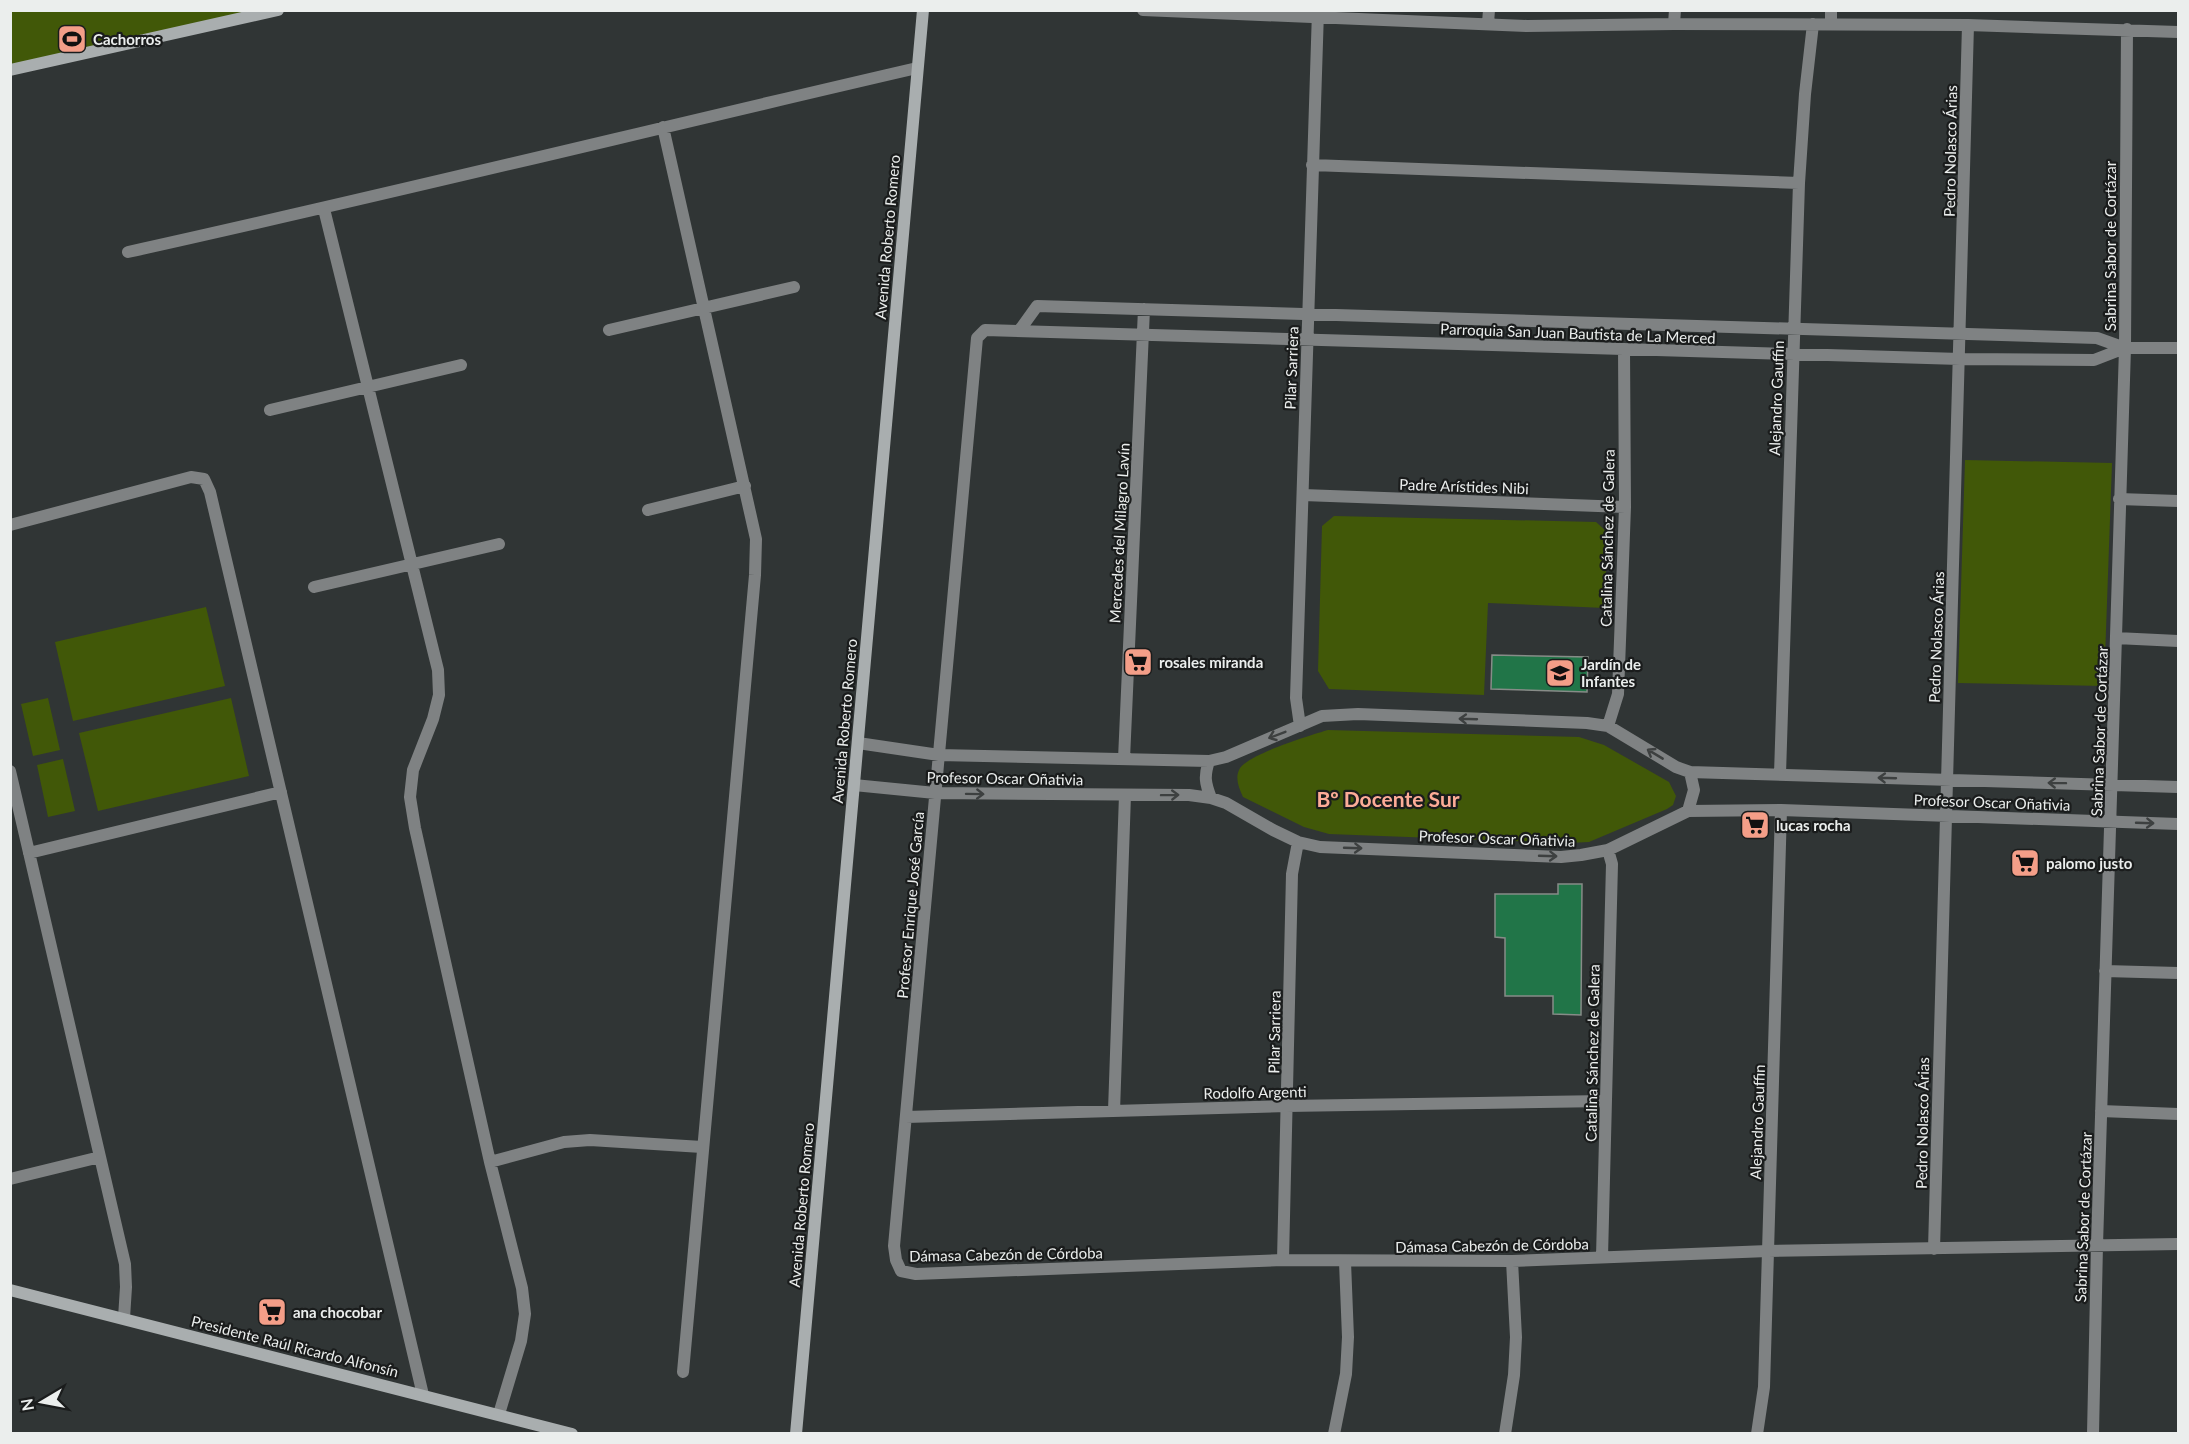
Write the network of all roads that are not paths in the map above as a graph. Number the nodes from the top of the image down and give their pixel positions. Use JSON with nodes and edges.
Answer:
{"nodes":[{"id":1,"x":278,"y":10,"type":"edge"},
{"id":2,"x":923,"y":10,"type":"edge"},
{"id":3,"x":1143,"y":10,"type":"edge"},
{"id":4,"x":1675,"y":10,"type":"edge"},
{"id":5,"x":1831,"y":10,"type":"edge"},
{"id":6,"x":1317,"y":14,"type":"edge"},
{"id":7,"x":1488,"y":17,"type":"edge"},
{"id":8,"x":1674,"y":24,"type":"junction"},
{"id":9,"x":1813,"y":24,"type":"junction"},
{"id":10,"x":1831,"y":24,"type":"junction"},
{"id":11,"x":1968,"y":25,"type":"junction"},
{"id":12,"x":2127,"y":30,"type":"junction"},
{"id":13,"x":2178,"y":32,"type":"edge"},
{"id":14,"x":917,"y":68,"type":"junction"},
{"id":15,"x":10,"y":70,"type":"edge"},
{"id":16,"x":663,"y":127,"type":"junction"},
{"id":17,"x":1312,"y":165,"type":"junction"},
{"id":18,"x":1799,"y":183,"type":"junction"},
{"id":19,"x":324,"y":209,"type":"junction"},
{"id":20,"x":128,"y":252,"type":"dead end"},
{"id":21,"x":794,"y":287,"type":"dead end"},
{"id":22,"x":704,"y":308,"type":"junction"},
{"id":23,"x":1144,"y":309,"type":"junction"},
{"id":24,"x":1308,"y":314,"type":"junction"},
{"id":25,"x":1793,"y":329,"type":"junction"},
{"id":26,"x":609,"y":330,"type":"dead end"},
{"id":27,"x":1019,"y":331,"type":"junction"},
{"id":28,"x":1960,"y":334,"type":"junction"},
{"id":29,"x":1143,"y":335,"type":"junction"},
{"id":30,"x":977,"y":338,"type":"joint"},
{"id":31,"x":1307,"y":338,"type":"junction"},
{"id":32,"x":2125,"y":348,"type":"junction"},
{"id":33,"x":2178,"y":348,"type":"edge"},
{"id":34,"x":1624,"y":349,"type":"junction"},
{"id":35,"x":1793,"y":355,"type":"junction"},
{"id":36,"x":1959,"y":359,"type":"junction"},
{"id":37,"x":461,"y":365,"type":"dead end"},
{"id":38,"x":368,"y":387,"type":"junction"},
{"id":39,"x":270,"y":410,"type":"dead end"},
{"id":40,"x":745,"y":486,"type":"junction"},
{"id":41,"x":1303,"y":495,"type":"junction"},
{"id":42,"x":2120,"y":499,"type":"junction"},
{"id":43,"x":2178,"y":501,"type":"edge"},
{"id":44,"x":1625,"y":507,"type":"junction"},
{"id":45,"x":648,"y":510,"type":"dead end"},
{"id":46,"x":10,"y":525,"type":"edge"},
{"id":47,"x":499,"y":544,"type":"dead end"},
{"id":48,"x":412,"y":564,"type":"junction"},
{"id":49,"x":314,"y":587,"type":"dead end"},
{"id":50,"x":2116,"y":638,"type":"junction"},
{"id":51,"x":2178,"y":641,"type":"edge"},
{"id":52,"x":1300,"y":726,"type":"junction"},
{"id":53,"x":1608,"y":726,"type":"junction"},
{"id":54,"x":858,"y":743,"type":"junction"},
{"id":55,"x":939,"y":755,"type":"junction"},
{"id":56,"x":1124,"y":759,"type":"junction"},
{"id":57,"x":1209,"y":761,"type":"junction"},
{"id":58,"x":10,"y":771,"type":"edge"},
{"id":59,"x":1690,"y":772,"type":"junction"},
{"id":60,"x":1780,"y":774,"type":"junction"},
{"id":61,"x":1946,"y":781,"type":"junction"},
{"id":62,"x":2111,"y":784,"type":"junction"},
{"id":63,"x":854,"y":785,"type":"junction"},
{"id":64,"x":2178,"y":787,"type":"edge"},
{"id":65,"x":280,"y":792,"type":"junction"},
{"id":66,"x":935,"y":794,"type":"junction"},
{"id":67,"x":1125,"y":795,"type":"junction"},
{"id":68,"x":1211,"y":798,"type":"junction"},
{"id":69,"x":1781,"y":810,"type":"junction"},
{"id":70,"x":1688,"y":811,"type":"junction"},
{"id":71,"x":1946,"y":816,"type":"junction"},
{"id":72,"x":2111,"y":822,"type":"junction"},
{"id":73,"x":2178,"y":824,"type":"edge"},
{"id":74,"x":1298,"y":842,"type":"junction"},
{"id":75,"x":1608,"y":850,"type":"junction"},
{"id":76,"x":29,"y":853,"type":"junction"},
{"id":77,"x":2105,"y":971,"type":"junction"},
{"id":78,"x":2178,"y":973,"type":"edge"},
{"id":79,"x":1605,"y":1101,"type":"junction"},
{"id":80,"x":1287,"y":1106,"type":"junction"},
{"id":81,"x":1114,"y":1111,"type":"junction"},
{"id":82,"x":2101,"y":1111,"type":"junction"},
{"id":83,"x":2178,"y":1114,"type":"edge"},
{"id":84,"x":906,"y":1117,"type":"junction"},
{"id":85,"x":702,"y":1147,"type":"junction"},
{"id":86,"x":100,"y":1157,"type":"junction"},
{"id":87,"x":490,"y":1162,"type":"junction"},
{"id":88,"x":10,"y":1179,"type":"edge"},
{"id":89,"x":2178,"y":1244,"type":"edge"},
{"id":90,"x":2097,"y":1245,"type":"junction"},
{"id":91,"x":1934,"y":1249,"type":"junction"},
{"id":92,"x":1768,"y":1251,"type":"junction"},
{"id":93,"x":1602,"y":1257,"type":"junction"},
{"id":94,"x":896,"y":1260,"type":"joint"},
{"id":95,"x":1282,"y":1260,"type":"junction"},
{"id":96,"x":1512,"y":1261,"type":"junction"},
{"id":97,"x":1345,"y":1262,"type":"junction"},
{"id":98,"x":10,"y":1290,"type":"edge"},
{"id":99,"x":124,"y":1318,"type":"junction"},
{"id":100,"x":683,"y":1372,"type":"dead end"},
{"id":101,"x":423,"y":1395,"type":"junction"},
{"id":102,"x":499,"y":1414,"type":"junction"},
{"id":103,"x":572,"y":1434,"type":"edge"},
{"id":104,"x":796,"y":1434,"type":"edge"},
{"id":105,"x":1334,"y":1434,"type":"edge"},
{"id":106,"x":1505,"y":1434,"type":"edge"},
{"id":107,"x":1757,"y":1434,"type":"edge"},
{"id":108,"x":2093,"y":1434,"type":"edge"}],
"edges":[{"from":1,"to":15,"type":"main road"},
{"from":2,"to":14,"type":"main road","name":"Avenida Roberto Romero"},
{"from":3,"to":6,"type":"street"},
{"from":4,"to":8,"type":"street"},
{"from":5,"to":10,"type":"street"},
{"from":6,"to":7,"type":"street"},
{"from":6,"to":17,"type":"street","name":"Pilar Sarriera"},
{"from":7,"to":8,"type":"street"},
{"from":8,"to":9,"type":"street"},
{"from":9,"to":10,"type":"street"},
{"from":9,"to":18,"type":"street","name":"Alejandro Gauffin"},
{"from":10,"to":11,"type":"street"},
{"from":11,"to":12,"type":"street"},
{"from":11,"to":28,"type":"street","name":"Pedro Nolasco Árias"},
{"from":12,"to":13,"type":"street"},
{"from":12,"to":32,"type":"street","name":"Sabrina Sabor de Cortázar"},
{"from":14,"to":16,"type":"street"},
{"from":14,"to":54,"type":"main road","name":"Avenida Roberto Romero"},
{"from":16,"to":19,"type":"street"},
{"from":16,"to":22,"type":"street"},
{"from":17,"to":18,"type":"street"},
{"from":17,"to":24,"type":"street","name":"Pilar Sarriera"},
{"from":18,"to":25,"type":"street","name":"Alejandro Gauffin"},
{"from":19,"to":20,"type":"street"},
{"from":19,"to":38,"type":"street"},
{"from":21,"to":22,"type":"street"},
{"from":22,"to":26,"type":"street"},
{"from":22,"to":40,"type":"street"},
{"from":23,"to":24,"type":"street"},
{"from":23,"to":27,"type":"street"},
{"from":23,"to":29,"type":"street","name":"Mercedes del Milagro Lavín"},
{"from":24,"to":25,"type":"street"},
{"from":24,"to":31,"type":"street","name":"Pilar Sarriera"},
{"from":25,"to":28,"type":"street"},
{"from":25,"to":35,"type":"street","name":"Alejandro Gauffin"},
{"from":27,"to":29,"type":"street","name":"Parroquia San Juan Bautista de La Merced"},
{"from":27,"to":30,"type":"street","name":"Parroquia San Juan Bautista de La Merced"},
{"from":28,"to":32,"type":"street"},
{"from":28,"to":36,"type":"street","name":"Pedro Nolasco Árias"},
{"from":29,"to":31,"type":"street","name":"Parroquia San Juan Bautista de La Merced"},
{"from":29,"to":56,"type":"street","name":"Mercedes del Milagro Lavín"},
{"from":30,"to":55,"type":"street","name":"Profesor Enrique José García"},
{"from":31,"to":34,"type":"street","name":"Parroquia San Juan Bautista de La Merced"},
{"from":31,"to":41,"type":"street","name":"Pilar Sarriera"},
{"from":32,"to":33,"type":"street","name":"Parroquia San Juan Bautista de La Merced"},
{"from":32,"to":36,"type":"street","name":"Parroquia San Juan Bautista de La Merced"},
{"from":32,"to":42,"type":"street","name":"Sabrina Sabor de Cortázar"},
{"from":34,"to":35,"type":"street","name":"Parroquia San Juan Bautista de La Merced"},
{"from":34,"to":44,"type":"street","name":"Catalina Sánchez de Galera"},
{"from":35,"to":36,"type":"street","name":"Parroquia San Juan Bautista de La Merced"},
{"from":35,"to":60,"type":"street","name":"Alejandro Gauffin"},
{"from":36,"to":61,"type":"street","name":"Pedro Nolasco Árias"},
{"from":37,"to":38,"type":"street"},
{"from":38,"to":39,"type":"street"},
{"from":38,"to":48,"type":"street"},
{"from":40,"to":45,"type":"street"},
{"from":40,"to":85,"type":"street"},
{"from":41,"to":44,"type":"street","name":"Padre Arístides Nibi"},
{"from":41,"to":52,"type":"street","name":"Pilar Sarriera"},
{"from":42,"to":43,"type":"street"},
{"from":42,"to":50,"type":"street","name":"Sabrina Sabor de Cortázar"},
{"from":44,"to":53,"type":"street","name":"Catalina Sánchez de Galera"},
{"from":46,"to":65,"type":"street"},
{"from":47,"to":48,"type":"street"},
{"from":48,"to":49,"type":"street"},
{"from":48,"to":87,"type":"street"},
{"from":50,"to":51,"type":"street"},
{"from":50,"to":62,"type":"street","name":"Sabrina Sabor de Cortázar"},
{"from":53,"to":52,"type":"street","name":"Profesor Oscar Oñativia","one_way":true},
{"from":52,"to":57,"type":"street","name":"Profesor Oscar Oñativia","one_way":true},
{"from":59,"to":53,"type":"street","name":"Profesor Oscar Oñativia","one_way":true},
{"from":54,"to":55,"type":"street","name":"Profesor Oscar Oñativia"},
{"from":54,"to":63,"type":"main road","name":"Avenida Roberto Romero"},
{"from":55,"to":56,"type":"street","name":"Profesor Oscar Oñativia"},
{"from":55,"to":66,"type":"street","name":"Profesor Enrique José García"},
{"from":56,"to":57,"type":"street","name":"Profesor Oscar Oñativia"},
{"from":57,"to":68,"type":"street"},
{"from":58,"to":76,"type":"street"},
{"from":59,"to":60,"type":"street","name":"Profesor Oscar Oñativia"},
{"from":59,"to":70,"type":"street"},
{"from":61,"to":60,"type":"street","name":"Profesor Oscar Oñativia","one_way":true},
{"from":62,"to":61,"type":"street","name":"Profesor Oscar Oñativia","one_way":true},
{"from":61,"to":71,"type":"street","name":"Pedro Nolasco Árias"},
{"from":62,"to":64,"type":"street","name":"Profesor Oscar Oñativia"},
{"from":62,"to":72,"type":"street","name":"Sabrina Sabor de Cortázar"},
{"from":63,"to":66,"type":"street","name":"Profesor Oscar Oñativia"},
{"from":63,"to":104,"type":"main road","name":"Avenida Roberto Romero"},
{"from":65,"to":76,"type":"street"},
{"from":65,"to":101,"type":"street"},
{"from":66,"to":67,"type":"street","name":"Profesor Oscar Oñativia","one_way":true},
{"from":66,"to":84,"type":"street","name":"Profesor Enrique José García"},
{"from":67,"to":68,"type":"street","name":"Profesor Oscar Oñativia","one_way":true},
{"from":67,"to":81,"type":"street"},
{"from":68,"to":74,"type":"street","name":"Profesor Oscar Oñativia"},
{"from":69,"to":70,"type":"street","name":"Profesor Oscar Oñativia"},
{"from":69,"to":71,"type":"street","name":"Profesor Oscar Oñativia"},
{"from":69,"to":92,"type":"street","name":"Alejandro Gauffin"},
{"from":70,"to":75,"type":"street","name":"Profesor Oscar Oñativia"},
{"from":71,"to":72,"type":"street","name":"Profesor Oscar Oñativia"},
{"from":71,"to":91,"type":"street","name":"Pedro Nolasco Árias"},
{"from":72,"to":73,"type":"street","name":"Profesor Oscar Oñativia","one_way":true},
{"from":72,"to":77,"type":"street","name":"Sabrina Sabor de Cortázar"},
{"from":74,"to":75,"type":"street","name":"Profesor Oscar Oñativia","one_way":true},
{"from":74,"to":80,"type":"street","name":"Pilar Sarriera"},
{"from":75,"to":79,"type":"street","name":"Catalina Sánchez de Galera"},
{"from":76,"to":86,"type":"street"},
{"from":77,"to":78,"type":"street"},
{"from":77,"to":82,"type":"street","name":"Sabrina Sabor de Cortázar"},
{"from":79,"to":80,"type":"street","name":"Rodolfo Argenti"},
{"from":79,"to":93,"type":"street","name":"Catalina Sánchez de Galera"},
{"from":80,"to":81,"type":"street","name":"Rodolfo Argenti"},
{"from":80,"to":95,"type":"street","name":"Pilar Sarriera"},
{"from":81,"to":84,"type":"street","name":"Rodolfo Argenti"},
{"from":82,"to":83,"type":"street"},
{"from":82,"to":90,"type":"street","name":"Sabrina Sabor de Cortázar"},
{"from":84,"to":94,"type":"street","name":"Profesor Enrique José García"},
{"from":85,"to":87,"type":"street"},
{"from":85,"to":100,"type":"street"},
{"from":86,"to":88,"type":"street"},
{"from":86,"to":99,"type":"street"},
{"from":87,"to":102,"type":"street"},
{"from":89,"to":90,"type":"street","name":"Dámasa Cabezón de Córdoba"},
{"from":90,"to":91,"type":"street","name":"Dámasa Cabezón de Córdoba"},
{"from":90,"to":108,"type":"street","name":"Sabrina Sabor de Cortázar"},
{"from":91,"to":92,"type":"street","name":"Dámasa Cabezón de Córdoba"},
{"from":92,"to":93,"type":"street","name":"Dámasa Cabezón de Córdoba"},
{"from":92,"to":107,"type":"street","name":"Alejandro Gauffin"},
{"from":93,"to":96,"type":"street","name":"Dámasa Cabezón de Córdoba"},
{"from":94,"to":95,"type":"street","name":"Dámasa Cabezón de Córdoba"},
{"from":95,"to":97,"type":"street","name":"Dámasa Cabezón de Córdoba"},
{"from":96,"to":97,"type":"street","name":"Dámasa Cabezón de Córdoba"},
{"from":96,"to":106,"type":"street"},
{"from":97,"to":105,"type":"street"},
{"from":98,"to":99,"type":"main road","name":"Presidente Raúl Ricardo Alfonsín"},
{"from":99,"to":101,"type":"main road","name":"Presidente Raúl Ricardo Alfonsín"},
{"from":101,"to":102,"type":"main road","name":"Presidente Raúl Ricardo Alfonsín"},
{"from":102,"to":103,"type":"main road","name":"Presidente Raúl Ricardo Alfonsín"}]}
